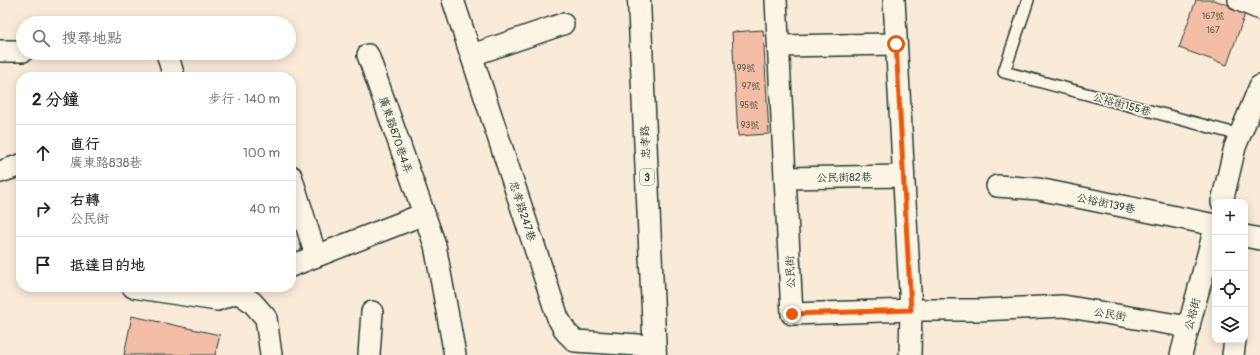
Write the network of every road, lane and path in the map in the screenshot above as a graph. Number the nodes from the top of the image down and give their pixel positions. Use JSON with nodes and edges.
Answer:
{"nodes":[{"id":1,"x":454,"y":0,"type":"edge"},
{"id":2,"x":639,"y":0,"type":"edge"},
{"id":3,"x":776,"y":0,"type":"edge"},
{"id":4,"x":894,"y":0,"type":"edge"},
{"id":5,"x":1028,"y":0,"type":"edge"},
{"id":6,"x":563,"y":24,"type":"dead end"},
{"id":7,"x":896,"y":44,"type":"junction"},
{"id":8,"x":779,"y":46,"type":"junction"},
{"id":9,"x":0,"y":51,"type":"edge"},
{"id":10,"x":16,"y":51,"type":"edge"},
{"id":11,"x":368,"y":55,"type":"dead end"},
{"id":12,"x":472,"y":55,"type":"junction"},
{"id":13,"x":169,"y":60,"type":"edge"},
{"id":14,"x":173,"y":72,"type":"edge"},
{"id":15,"x":1260,"y":86,"type":"edge"},
{"id":16,"x":1240,"y":135,"type":"junction"},
{"id":17,"x":16,"y":167,"type":"edge"},
{"id":18,"x":0,"y":172,"type":"edge"},
{"id":19,"x":903,"y":176,"type":"junction"},
{"id":20,"x":785,"y":178,"type":"junction"},
{"id":21,"x":996,"y":186,"type":"dead end"},
{"id":22,"x":296,"y":192,"type":"edge"},
{"id":23,"x":1223,"y":199,"type":"edge"},
{"id":24,"x":424,"y":214,"type":"junction"},
{"id":25,"x":1212,"y":225,"type":"edge"},
{"id":26,"x":1213,"y":235,"type":"edge"},
{"id":27,"x":1248,"y":237,"type":"edge"},
{"id":28,"x":1260,"y":239,"type":"edge"},
{"id":29,"x":316,"y":256,"type":"junction"},
{"id":30,"x":296,"y":264,"type":"edge"},
{"id":31,"x":165,"y":292,"type":"edge"},
{"id":32,"x":232,"y":292,"type":"edge"},
{"id":33,"x":243,"y":292,"type":"edge"},
{"id":34,"x":911,"y":310,"type":"junction"},
{"id":35,"x":372,"y":312,"type":"dead end"},
{"id":36,"x":1189,"y":327,"type":"junction"},
{"id":37,"x":1234,"y":343,"type":"edge"},
{"id":38,"x":655,"y":351,"type":"edge"},
{"id":39,"x":271,"y":355,"type":"edge"},
{"id":40,"x":369,"y":355,"type":"edge"},
{"id":41,"x":455,"y":355,"type":"edge"},
{"id":42,"x":910,"y":355,"type":"edge"},
{"id":43,"x":1181,"y":355,"type":"edge"},
{"id":44,"x":1233,"y":355,"type":"edge"}],
"edges":[{"from":1,"to":12,"type":"street","name":"忠孝路247巷"},
{"from":2,"to":38,"type":"main road","name":"忠孝路","number":"3"},
{"from":3,"to":8,"type":"street","name":"公民街"},
{"from":4,"to":7,"type":"street"},
{"from":5,"to":16,"type":"lane","name":"公裕街155巷"},
{"from":6,"to":12,"type":"street"},
{"from":7,"to":8,"type":"street"},
{"from":7,"to":19,"type":"street"},
{"from":8,"to":20,"type":"street","name":"公民街"},
{"from":9,"to":10,"type":"street"},
{"from":11,"to":24,"type":"street","name":"廣東路870巷4弄"},
{"from":12,"to":38,"type":"street","name":"忠孝路247巷"},
{"from":13,"to":14,"type":"street"},
{"from":15,"to":16,"type":"street"},
{"from":16,"to":23,"type":"street"},
{"from":17,"to":18,"type":"street"},
{"from":19,"to":20,"type":"street","name":"公民街82巷"},
{"from":19,"to":34,"type":"street"},
{"from":20,"to":34,"type":"street","name":"公民街"},
{"from":21,"to":25,"type":"street","name":"公裕街139巷"},
{"from":22,"to":29,"type":"street"},
{"from":24,"to":29,"type":"street"},
{"from":24,"to":41,"type":"street","name":"廣東路870巷4弄"},
{"from":26,"to":36,"type":"street","name":"公裕街"},
{"from":27,"to":28,"type":"street"},
{"from":29,"to":30,"type":"street"},
{"from":31,"to":32,"type":"street"},
{"from":33,"to":39,"type":"street"},
{"from":34,"to":36,"type":"street","name":"公民街"},
{"from":34,"to":42,"type":"street"},
{"from":35,"to":40,"type":"street"},
{"from":36,"to":43,"type":"street","name":"公裕街"},
{"from":37,"to":44,"type":"street"}]}
